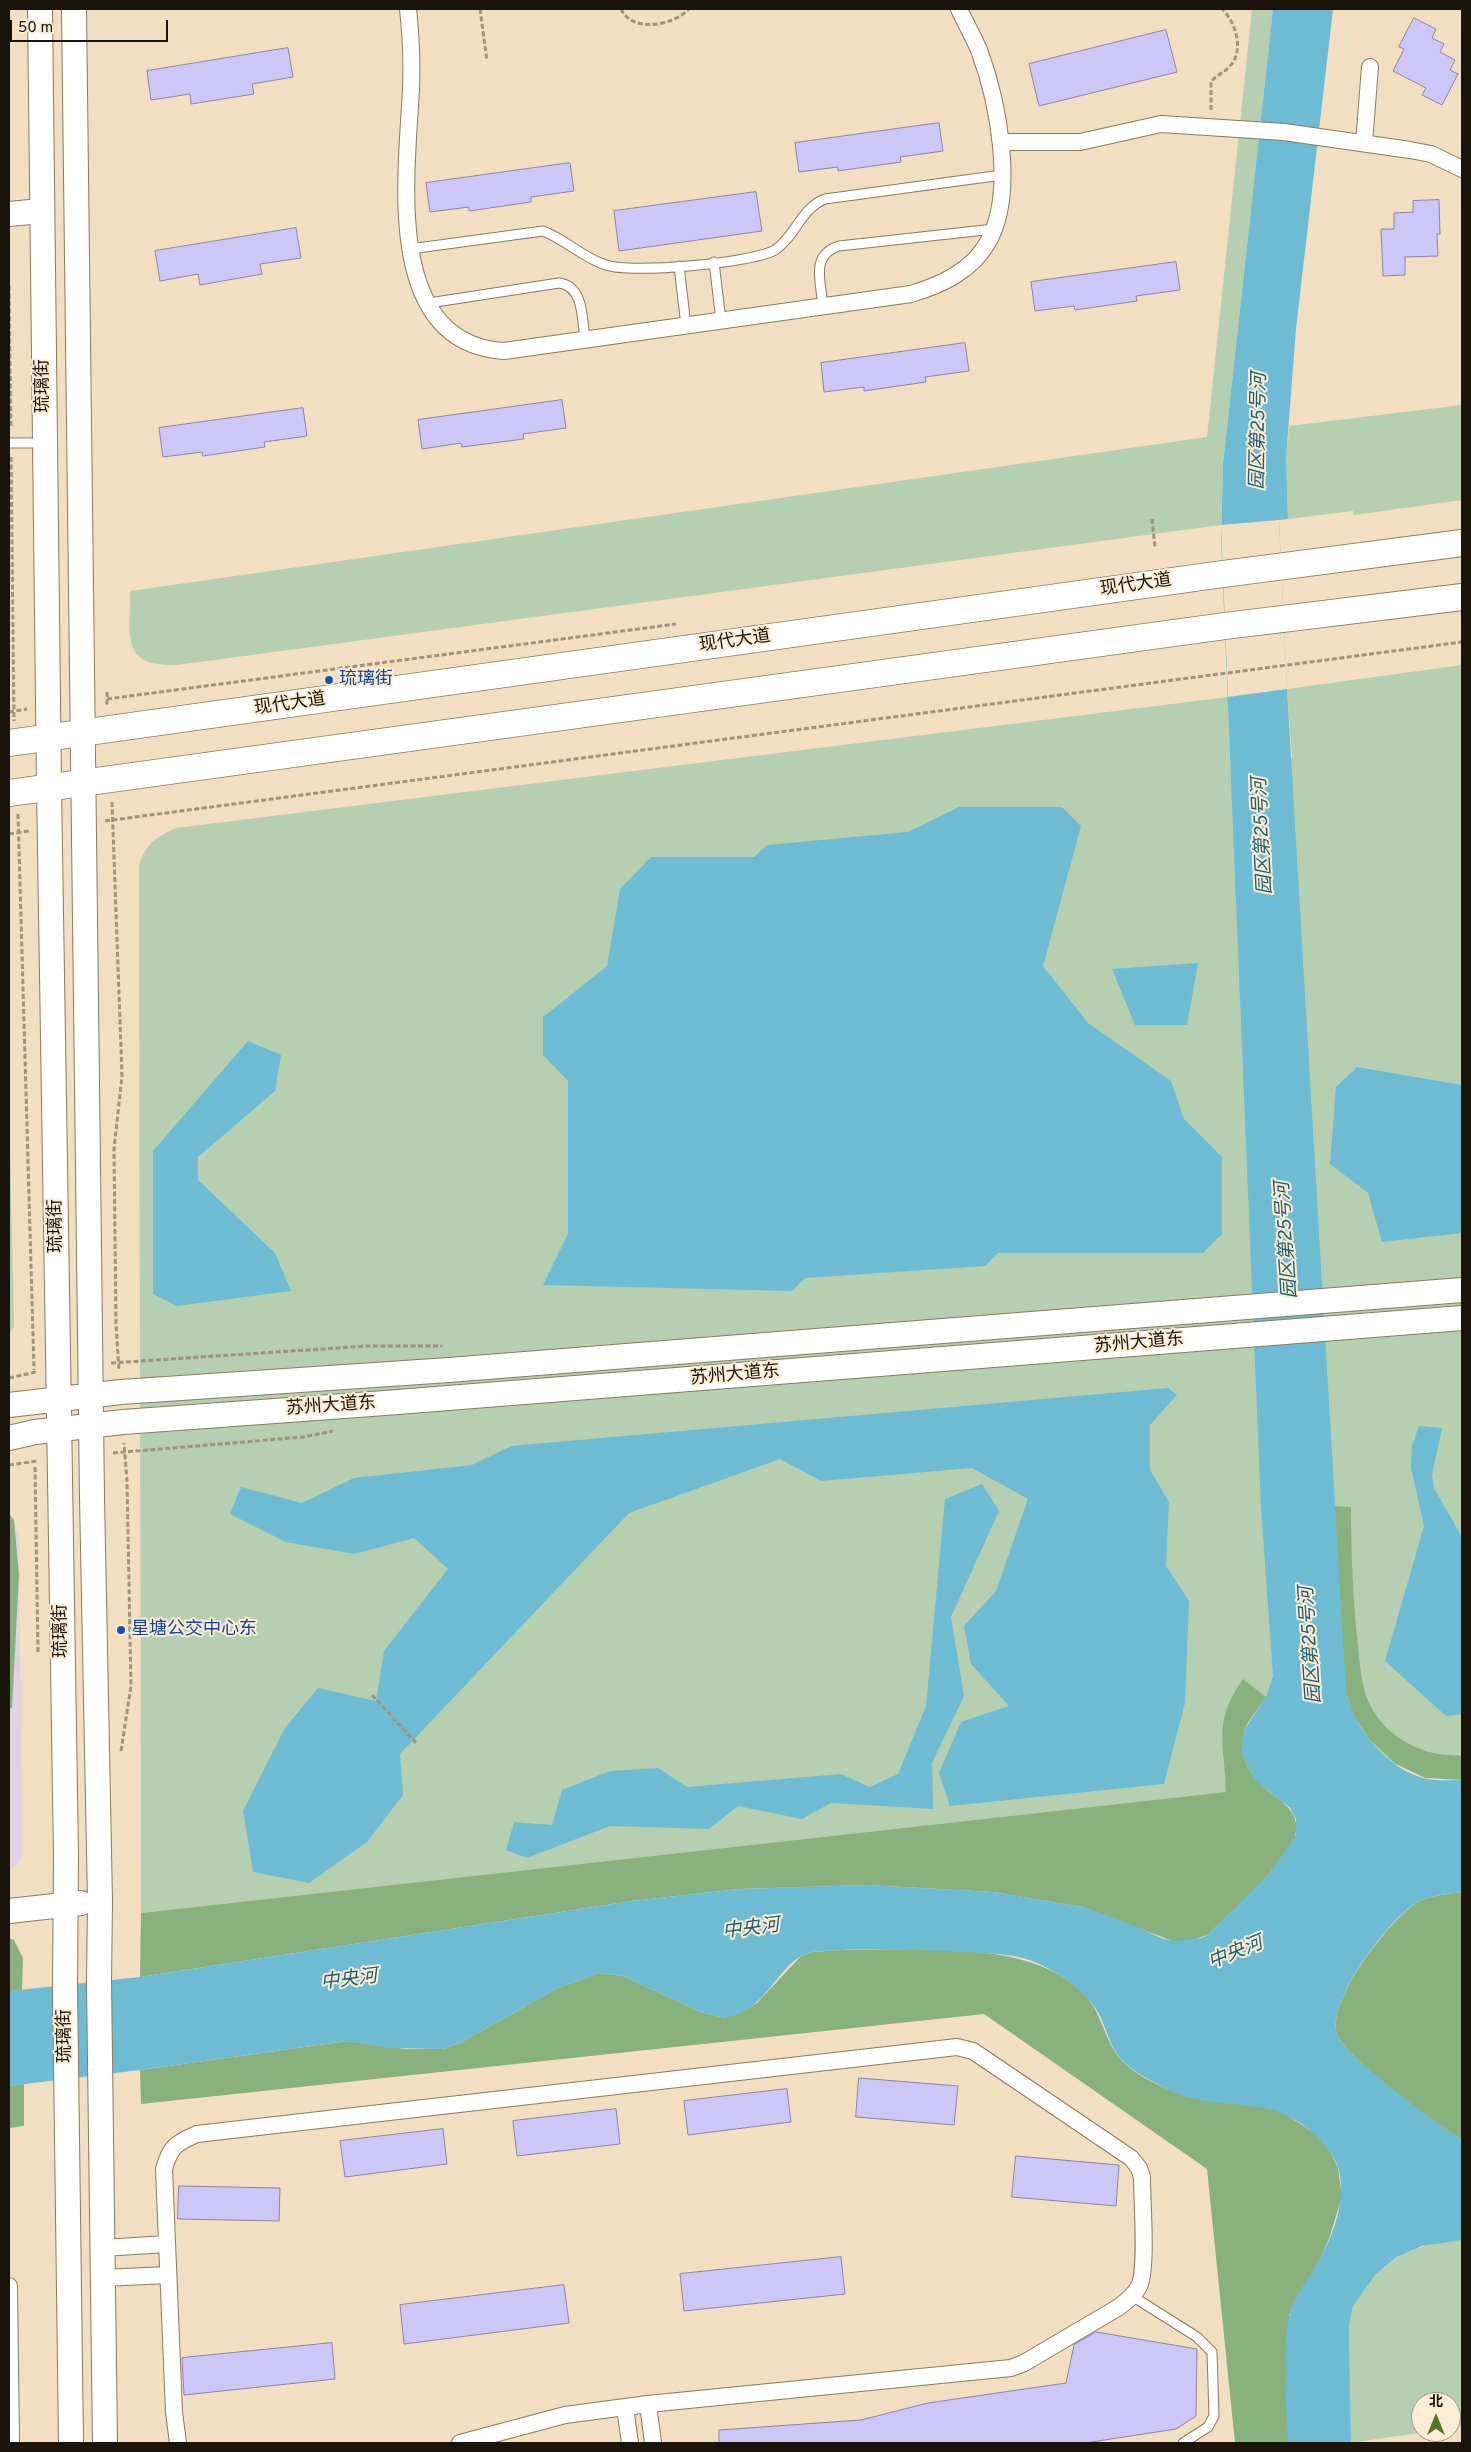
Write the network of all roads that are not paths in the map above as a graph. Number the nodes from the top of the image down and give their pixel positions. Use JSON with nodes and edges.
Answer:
{"nodes":[{"id":1,"x":40,"y":9,"type":"edge"},
{"id":2,"x":74,"y":9,"type":"edge"},
{"id":3,"x":408,"y":9,"type":"edge"},
{"id":4,"x":959,"y":9,"type":"edge"},
{"id":5,"x":1370,"y":67,"type":"dead end"},
{"id":6,"x":1001,"y":142,"type":"junction"},
{"id":7,"x":1364,"y":143,"type":"junction"},
{"id":8,"x":1461,"y":164,"type":"edge"},
{"id":9,"x":1002,"y":175,"type":"junction"},
{"id":10,"x":41,"y":211,"type":"junction"},
{"id":11,"x":9,"y":214,"type":"edge"},
{"id":12,"x":994,"y":228,"type":"junction"},
{"id":13,"x":410,"y":249,"type":"junction"},
{"id":14,"x":714,"y":262,"type":"junction"},
{"id":15,"x":679,"y":266,"type":"junction"},
{"id":16,"x":429,"y":303,"type":"junction"},
{"id":17,"x":823,"y":306,"type":"junction"},
{"id":18,"x":721,"y":321,"type":"junction"},
{"id":19,"x":686,"y":326,"type":"junction"},
{"id":20,"x":586,"y":340,"type":"junction"},
{"id":21,"x":10,"y":443,"type":"edge"},
{"id":22,"x":46,"y":443,"type":"junction"},
{"id":23,"x":1462,"y":543,"type":"edge"},
{"id":24,"x":1462,"y":596,"type":"edge"},
{"id":25,"x":83,"y":733,"type":"junction"},
{"id":26,"x":49,"y":738,"type":"junction"},
{"id":27,"x":12,"y":743,"type":"edge"},
{"id":28,"x":83,"y":782,"type":"junction"},
{"id":29,"x":49,"y":787,"type":"junction"},
{"id":30,"x":13,"y":793,"type":"edge"},
{"id":31,"x":1462,"y":1290,"type":"edge"},
{"id":32,"x":1462,"y":1318,"type":"edge"},
{"id":33,"x":90,"y":1396,"type":"junction"},
{"id":34,"x":58,"y":1399,"type":"junction"},
{"id":35,"x":9,"y":1405,"type":"edge"},
{"id":36,"x":91,"y":1425,"type":"junction"},
{"id":37,"x":46,"y":1431,"type":"junction"},
{"id":38,"x":9,"y":1438,"type":"edge"},
{"id":39,"x":100,"y":1901,"type":"junction"},
{"id":40,"x":66,"y":1904,"type":"junction"},
{"id":41,"x":9,"y":1911,"type":"edge"},
{"id":42,"x":167,"y":2244,"type":"junction"},
{"id":43,"x":102,"y":2248,"type":"junction"},
{"id":44,"x":168,"y":2275,"type":"junction"},
{"id":45,"x":103,"y":2278,"type":"junction"},
{"id":46,"x":9,"y":2286,"type":"edge"},
{"id":47,"x":1132,"y":2296,"type":"junction"},
{"id":48,"x":9,"y":2332,"type":"edge"},
{"id":49,"x":648,"y":2404,"type":"junction"},
{"id":50,"x":625,"y":2407,"type":"junction"},
{"id":51,"x":11,"y":2443,"type":"edge"},
{"id":52,"x":71,"y":2443,"type":"edge"},
{"id":53,"x":105,"y":2443,"type":"edge"},
{"id":54,"x":178,"y":2443,"type":"edge"},
{"id":55,"x":460,"y":2443,"type":"edge"},
{"id":56,"x":630,"y":2443,"type":"edge"},
{"id":57,"x":653,"y":2443,"type":"edge"},
{"id":58,"x":1183,"y":2443,"type":"edge"}],
"edges":[{"from":1,"to":10,"type":"main road","name":"琉璃街"},
{"from":2,"to":25,"type":"main road","name":"琉璃街"},
{"from":3,"to":13,"type":"street"},
{"from":4,"to":6,"type":"street"},
{"from":5,"to":7,"type":"street"},
{"from":6,"to":7,"type":"street"},
{"from":6,"to":9,"type":"street"},
{"from":7,"to":8,"type":"street"},
{"from":9,"to":12,"type":"street"},
{"from":9,"to":14,"type":"lane"},
{"from":10,"to":11,"type":"main road"},
{"from":10,"to":22,"type":"main road","name":"琉璃街"},
{"from":12,"to":17,"type":"street"},
{"from":12,"to":17,"type":"lane"},
{"from":13,"to":15,"type":"lane"},
{"from":13,"to":16,"type":"street"},
{"from":14,"to":15,"type":"lane"},
{"from":14,"to":18,"type":"lane"},
{"from":15,"to":19,"type":"lane"},
{"from":16,"to":20,"type":"street"},
{"from":16,"to":20,"type":"lane"},
{"from":17,"to":18,"type":"street"},
{"from":18,"to":19,"type":"street"},
{"from":19,"to":20,"type":"street"},
{"from":21,"to":22,"type":"lane"},
{"from":22,"to":26,"type":"main road","name":"琉璃街"},
{"from":23,"to":25,"type":"main road","name":"现代大道"},
{"from":24,"to":28,"type":"main road"},
{"from":25,"to":26,"type":"main road","name":"现代大道"},
{"from":25,"to":28,"type":"main road","name":"琉璃街"},
{"from":26,"to":27,"type":"main road","name":"现代大道"},
{"from":26,"to":29,"type":"main road","name":"琉璃街"},
{"from":28,"to":29,"type":"main road"},
{"from":28,"to":33,"type":"main road","name":"琉璃街"},
{"from":29,"to":30,"type":"main road"},
{"from":29,"to":34,"type":"main road","name":"琉璃街"},
{"from":31,"to":33,"type":"main road","name":"苏州大道东"},
{"from":32,"to":36,"type":"main road","name":"苏州大道东"},
{"from":33,"to":34,"type":"main road","name":"苏州大道东"},
{"from":33,"to":36,"type":"main road","name":"琉璃街"},
{"from":34,"to":35,"type":"main road","name":"苏州大道东"},
{"from":34,"to":37,"type":"main road","name":"琉璃街"},
{"from":36,"to":37,"type":"main road","name":"苏州大道东"},
{"from":36,"to":39,"type":"main road","name":"琉璃街"},
{"from":37,"to":38,"type":"main road","name":"苏州大道东"},
{"from":37,"to":40,"type":"main road","name":"琉璃街"},
{"from":39,"to":40,"type":"main road"},
{"from":39,"to":43,"type":"main road","name":"琉璃街"},
{"from":40,"to":41,"type":"main road"},
{"from":40,"to":52,"type":"main road","name":"琉璃街"},
{"from":42,"to":43,"type":"street"},
{"from":42,"to":44,"type":"street"},
{"from":42,"to":47,"type":"street"},
{"from":43,"to":45,"type":"main road","name":"琉璃街"},
{"from":44,"to":45,"type":"street"},
{"from":44,"to":54,"type":"street"},
{"from":45,"to":53,"type":"main road","name":"琉璃街"},
{"from":46,"to":48,"type":"street"},
{"from":47,"to":49,"type":"street"},
{"from":47,"to":58,"type":"lane"},
{"from":48,"to":51,"type":"street"},
{"from":49,"to":50,"type":"street"},
{"from":49,"to":57,"type":"street"},
{"from":50,"to":55,"type":"street"},
{"from":50,"to":56,"type":"street"}]}
